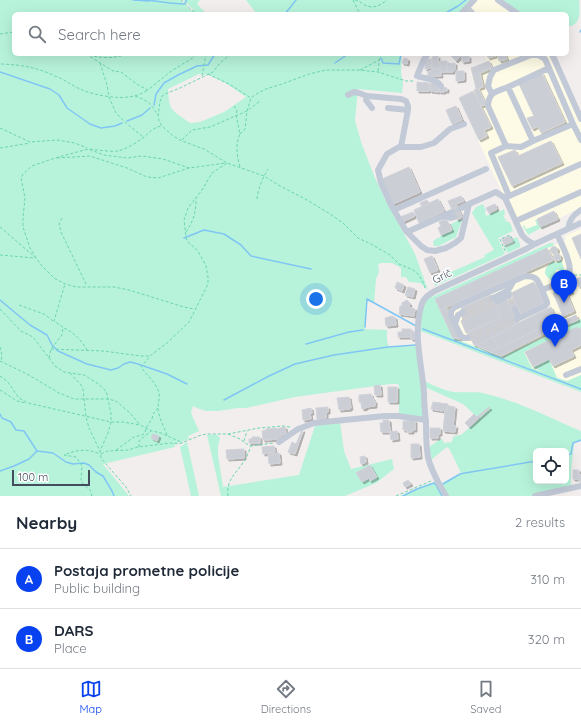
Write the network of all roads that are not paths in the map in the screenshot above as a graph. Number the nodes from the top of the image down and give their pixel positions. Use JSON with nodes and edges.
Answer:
{"nodes":[{"id":1,"x":474,"y":0,"type":"edge"},
{"id":2,"x":498,"y":0,"type":"edge"},
{"id":3,"x":463,"y":12,"type":"edge"},
{"id":4,"x":515,"y":12,"type":"edge"},
{"id":5,"x":426,"y":56,"type":"edge"},
{"id":6,"x":528,"y":56,"type":"edge"},
{"id":7,"x":540,"y":56,"type":"edge"},
{"id":8,"x":553,"y":56,"type":"edge"},
{"id":9,"x":549,"y":68,"type":"junction"},
{"id":10,"x":441,"y":86,"type":"dead end"},
{"id":11,"x":508,"y":87,"type":"junction"},
{"id":12,"x":492,"y":94,"type":"junction"},
{"id":13,"x":348,"y":95,"type":"dead end"},
{"id":14,"x":367,"y":96,"type":"junction"},
{"id":15,"x":372,"y":108,"type":"dead end"},
{"id":16,"x":388,"y":108,"type":"dead end"},
{"id":17,"x":408,"y":110,"type":"junction"},
{"id":18,"x":581,"y":119,"type":"edge"},
{"id":19,"x":464,"y":124,"type":"dead end"},
{"id":20,"x":573,"y":124,"type":"junction"},
{"id":21,"x":581,"y":140,"type":"edge"},
{"id":22,"x":533,"y":141,"type":"junction"},
{"id":23,"x":506,"y":146,"type":"junction"},
{"id":24,"x":401,"y":147,"type":"junction"},
{"id":25,"x":581,"y":164,"type":"edge"},
{"id":26,"x":486,"y":169,"type":"dead end"},
{"id":27,"x":581,"y":192,"type":"edge"},
{"id":28,"x":507,"y":197,"type":"junction"},
{"id":29,"x":469,"y":204,"type":"junction"},
{"id":30,"x":394,"y":210,"type":"junction"},
{"id":31,"x":581,"y":210,"type":"edge"},
{"id":32,"x":468,"y":211,"type":"junction"},
{"id":33,"x":456,"y":213,"type":"junction"},
{"id":34,"x":516,"y":221,"type":"junction"},
{"id":35,"x":581,"y":223,"type":"edge"},
{"id":36,"x":568,"y":229,"type":"junction"},
{"id":37,"x":407,"y":232,"type":"junction"},
{"id":38,"x":557,"y":234,"type":"junction"},
{"id":39,"x":535,"y":244,"type":"junction"},
{"id":40,"x":513,"y":282,"type":"junction"},
{"id":41,"x":542,"y":290,"type":"junction"},
{"id":42,"x":495,"y":299,"type":"tunnel mouth"},
{"id":43,"x":516,"y":310,"type":"dead end"},
{"id":44,"x":455,"y":324,"type":"junction"},
{"id":45,"x":458,"y":331,"type":"junction"},
{"id":46,"x":468,"y":338,"type":"dead end"},
{"id":47,"x":581,"y":369,"type":"edge"},
{"id":48,"x":566,"y":375,"type":"dead end"},
{"id":49,"x":426,"y":420,"type":"junction"},
{"id":50,"x":279,"y":442,"type":"road end"},
{"id":51,"x":581,"y":486,"type":"edge"},
{"id":52,"x":446,"y":496,"type":"edge"},
{"id":53,"x":535,"y":496,"type":"edge"}],
"edges":[{"from":1,"to":3,"type":"street"},
{"from":2,"to":4,"type":"street"},
{"from":5,"to":10,"type":"street"},
{"from":6,"to":12,"type":"street"},
{"from":7,"to":9,"type":"street"},
{"from":8,"to":18,"type":"street"},
{"from":9,"to":11,"type":"street"},
{"from":9,"to":20,"type":"street"},
{"from":11,"to":12,"type":"street"},
{"from":11,"to":22,"type":"street"},
{"from":12,"to":23,"type":"street"},
{"from":13,"to":14,"type":"street"},
{"from":14,"to":15,"type":"street"},
{"from":14,"to":17,"type":"street"},
{"from":16,"to":17,"type":"street"},
{"from":17,"to":24,"type":"street"},
{"from":19,"to":24,"type":"street"},
{"from":20,"to":21,"type":"street"},
{"from":20,"to":22,"type":"street"},
{"from":22,"to":23,"type":"street"},
{"from":23,"to":28,"type":"street"},
{"from":24,"to":30,"type":"street"},
{"from":25,"to":28,"type":"street"},
{"from":26,"to":30,"type":"street"},
{"from":27,"to":34,"type":"street"},
{"from":28,"to":29,"type":"street"},
{"from":28,"to":34,"type":"street"},
{"from":29,"to":32,"type":"street"},
{"from":29,"to":33,"type":"street"},
{"from":30,"to":37,"type":"street"},
{"from":31,"to":36,"type":"street"},
{"from":32,"to":33,"type":"street"},
{"from":32,"to":37,"type":"street"},
{"from":33,"to":37,"type":"street"},
{"from":34,"to":39,"type":"street"},
{"from":35,"to":36,"type":"street","name":"Grič"},
{"from":36,"to":38,"type":"street","name":"Grič"},
{"from":38,"to":39,"type":"street","name":"Grič"},
{"from":38,"to":41,"type":"street"},
{"from":39,"to":49,"type":"street","name":"Grič"},
{"from":40,"to":41,"type":"street"},
{"from":40,"to":42,"type":"street"},
{"from":40,"to":44,"type":"street"},
{"from":41,"to":43,"type":"street"},
{"from":44,"to":45,"type":"street"},
{"from":44,"to":45,"type":"street"},
{"from":45,"to":46,"type":"street"},
{"from":47,"to":48,"type":"street"},
{"from":49,"to":50,"type":"street"},
{"from":49,"to":52,"type":"street","name":"Grič"},
{"from":51,"to":53,"type":"street"}]}
